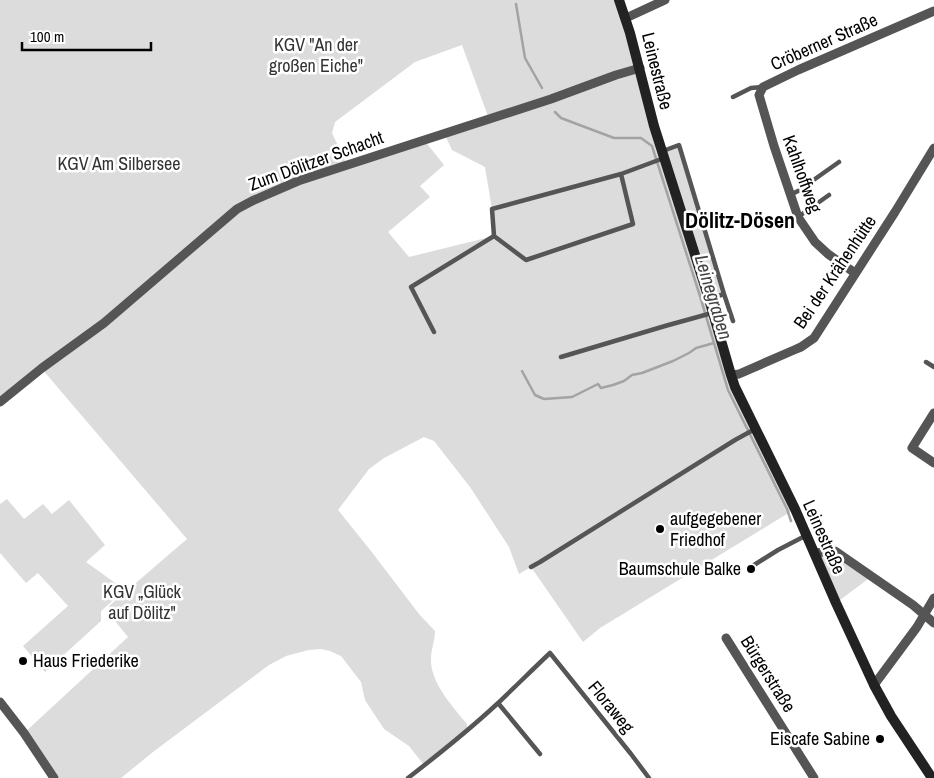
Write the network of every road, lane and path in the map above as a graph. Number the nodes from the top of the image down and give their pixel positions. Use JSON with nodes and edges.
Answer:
{"nodes":[{"id":1,"x":619,"y":0,"type":"edge"},
{"id":2,"x":666,"y":0,"type":"edge"},
{"id":3,"x":934,"y":11,"type":"edge"},
{"id":4,"x":626,"y":18,"type":"junction"},
{"id":5,"x":640,"y":68,"type":"junction"},
{"id":6,"x":761,"y":91,"type":"junction"},
{"id":7,"x":734,"y":96,"type":"dead end"},
{"id":8,"x":934,"y":148,"type":"edge"},
{"id":9,"x":660,"y":157,"type":"junction"},
{"id":10,"x":839,"y":162,"type":"dead end"},
{"id":11,"x":621,"y":174,"type":"junction"},
{"id":12,"x":829,"y":194,"type":"dead end"},
{"id":13,"x":790,"y":196,"type":"junction"},
{"id":14,"x":798,"y":217,"type":"junction"},
{"id":15,"x":701,"y":219,"type":"junction"},
{"id":16,"x":686,"y":224,"type":"junction"},
{"id":17,"x":494,"y":236,"type":"junction"},
{"id":18,"x":855,"y":273,"type":"junction"},
{"id":19,"x":724,"y":294,"type":"junction"},
{"id":20,"x":709,"y":299,"type":"junction"},
{"id":21,"x":708,"y":314,"type":"junction"},
{"id":22,"x":733,"y":321,"type":"dead end"},
{"id":23,"x":434,"y":332,"type":"dead end"},
{"id":24,"x":561,"y":357,"type":"dead end"},
{"id":25,"x":926,"y":362,"type":"dead end"},
{"id":26,"x":934,"y":367,"type":"edge"},
{"id":27,"x":731,"y":375,"type":"junction"},
{"id":28,"x":0,"y":402,"type":"edge"},
{"id":29,"x":934,"y":413,"type":"edge"},
{"id":30,"x":754,"y":430,"type":"junction"},
{"id":31,"x":934,"y":463,"type":"edge"},
{"id":32,"x":807,"y":536,"type":"junction"},
{"id":33,"x":814,"y":553,"type":"junction"},
{"id":34,"x":754,"y":565,"type":"dead end"},
{"id":35,"x":531,"y":567,"type":"dead end"},
{"id":36,"x":934,"y":598,"type":"edge"},
{"id":37,"x":924,"y":614,"type":"junction"},
{"id":38,"x":934,"y":622,"type":"edge"},
{"id":39,"x":726,"y":638,"type":"dead end"},
{"id":40,"x":874,"y":685,"type":"junction"},
{"id":41,"x":0,"y":702,"type":"edge"},
{"id":42,"x":498,"y":702,"type":"junction"},
{"id":43,"x":540,"y":754,"type":"dead end"},
{"id":44,"x":54,"y":778,"type":"edge"},
{"id":45,"x":408,"y":778,"type":"edge"},
{"id":46,"x":648,"y":778,"type":"edge"},
{"id":47,"x":814,"y":778,"type":"edge"},
{"id":48,"x":932,"y":778,"type":"edge"}],
"edges":[{"from":1,"to":4,"type":"main road","name":"Leinestraße"},
{"from":2,"to":4,"type":"street"},
{"from":3,"to":6,"type":"street","name":"Cröberner Straße"},
{"from":4,"to":5,"type":"main road","name":"Leinestraße"},
{"from":5,"to":9,"type":"main road","name":"Leinestraße"},
{"from":5,"to":28,"type":"street","name":"Zum Dölitzer Schacht"},
{"from":6,"to":7,"type":"lane"},
{"from":6,"to":13,"type":"street","name":"Kahlhoffweg"},
{"from":8,"to":18,"type":"street","name":"Bei der Krähenhütte"},
{"from":9,"to":11,"type":"lane"},
{"from":9,"to":15,"type":"lane"},
{"from":9,"to":16,"type":"main road","name":"Leinestraße"},
{"from":10,"to":13,"type":"lane"},
{"from":11,"to":17,"type":"lane"},
{"from":11,"to":17,"type":"lane"},
{"from":12,"to":14,"type":"lane"},
{"from":13,"to":14,"type":"street","name":"Kahlhoffweg"},
{"from":14,"to":18,"type":"street","name":"Kahlhoffweg"},
{"from":15,"to":16,"type":"lane"},
{"from":15,"to":19,"type":"lane"},
{"from":16,"to":20,"type":"main road","name":"Leinestraße"},
{"from":17,"to":23,"type":"lane"},
{"from":18,"to":27,"type":"street","name":"Bei der Krähenhütte"},
{"from":19,"to":20,"type":"lane"},
{"from":19,"to":22,"type":"lane"},
{"from":20,"to":21,"type":"main road","name":"Leinestraße"},
{"from":21,"to":24,"type":"lane"},
{"from":21,"to":27,"type":"main road","name":"Leinestraße"},
{"from":25,"to":26,"type":"lane"},
{"from":27,"to":30,"type":"main road","name":"Leinestraße"},
{"from":29,"to":31,"type":"street"},
{"from":30,"to":32,"type":"main road","name":"Leinestraße"},
{"from":30,"to":35,"type":"lane"},
{"from":32,"to":33,"type":"main road","name":"Leinestraße"},
{"from":32,"to":34,"type":"lane"},
{"from":33,"to":37,"type":"street"},
{"from":33,"to":40,"type":"main road","name":"Leinestraße"},
{"from":36,"to":37,"type":"street"},
{"from":37,"to":38,"type":"street"},
{"from":37,"to":40,"type":"street"},
{"from":39,"to":47,"type":"street","name":"Bürgerstraße"},
{"from":40,"to":48,"type":"main road","name":"Leinestraße"},
{"from":41,"to":44,"type":"street"},
{"from":42,"to":43,"type":"lane"},
{"from":42,"to":45,"type":"lane"},
{"from":42,"to":46,"type":"lane","name":"Floraweg"}]}
